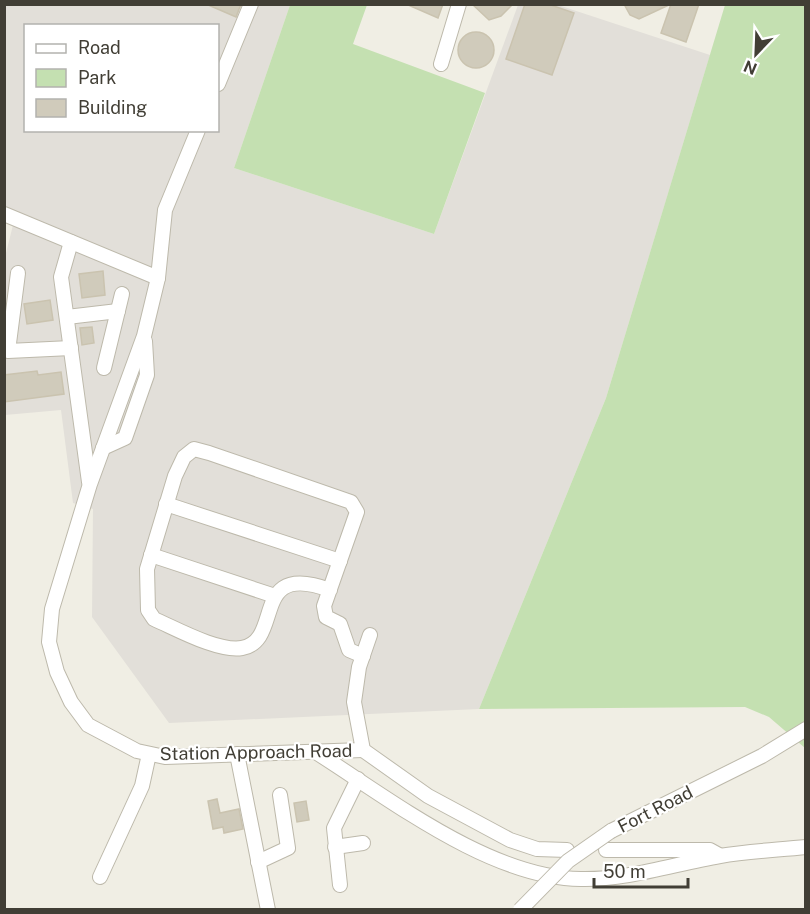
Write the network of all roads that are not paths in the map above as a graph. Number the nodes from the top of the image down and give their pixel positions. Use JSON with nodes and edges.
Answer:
{"nodes":[{"id":1,"x":251,"y":4,"type":"edge"},
{"id":2,"x":459,"y":4,"type":"edge"},
{"id":3,"x":441,"y":64,"type":"dead end"},
{"id":4,"x":219,"y":82,"type":"edge"},
{"id":5,"x":197,"y":132,"type":"edge"},
{"id":6,"x":4,"y":214,"type":"edge"},
{"id":7,"x":71,"y":242,"type":"junction"},
{"id":8,"x":18,"y":273,"type":"dead end"},
{"id":9,"x":158,"y":278,"type":"junction"},
{"id":10,"x":122,"y":294,"type":"dead end"},
{"id":11,"x":118,"y":311,"type":"junction"},
{"id":12,"x":67,"y":317,"type":"junction"},
{"id":13,"x":71,"y":348,"type":"junction"},
{"id":14,"x":104,"y":368,"type":"dead end"},
{"id":15,"x":90,"y":484,"type":"junction"},
{"id":16,"x":166,"y":504,"type":"junction"},
{"id":17,"x":151,"y":555,"type":"junction"},
{"id":18,"x":340,"y":561,"type":"junction"},
{"id":19,"x":330,"y":590,"type":"junction"},
{"id":20,"x":275,"y":596,"type":"junction"},
{"id":21,"x":370,"y":635,"type":"dead end"},
{"id":22,"x":363,"y":656,"type":"junction"},
{"id":23,"x":806,"y":729,"type":"edge"},
{"id":24,"x":363,"y":750,"type":"junction"},
{"id":25,"x":314,"y":752,"type":"junction"},
{"id":26,"x":149,"y":754,"type":"junction"},
{"id":27,"x":237,"y":754,"type":"junction"},
{"id":28,"x":358,"y":779,"type":"junction"},
{"id":29,"x":280,"y":795,"type":"dead end"},
{"id":30,"x":363,"y":843,"type":"dead end"},
{"id":31,"x":335,"y":847,"type":"junction"},
{"id":32,"x":806,"y":847,"type":"edge"},
{"id":33,"x":567,"y":850,"type":"dead end"},
{"id":34,"x":606,"y":850,"type":"dead end"},
{"id":35,"x":721,"y":856,"type":"junction"},
{"id":36,"x":258,"y":862,"type":"junction"},
{"id":37,"x":100,"y":877,"type":"dead end"},
{"id":38,"x":340,"y":885,"type":"dead end"},
{"id":39,"x":268,"y":909,"type":"edge"},
{"id":40,"x":520,"y":909,"type":"edge"}],
"edges":[{"from":1,"to":4,"type":"street"},
{"from":2,"to":3,"type":"street"},
{"from":5,"to":9,"type":"street","name":"Station Approach Road"},
{"from":6,"to":7,"type":"street"},
{"from":7,"to":9,"type":"street"},
{"from":7,"to":12,"type":"street"},
{"from":8,"to":13,"type":"street"},
{"from":9,"to":15,"type":"street","name":"Station Approach Road"},
{"from":10,"to":11,"type":"street"},
{"from":11,"to":12,"type":"street"},
{"from":11,"to":14,"type":"street"},
{"from":12,"to":13,"type":"street"},
{"from":13,"to":15,"type":"street"},
{"from":15,"to":26,"type":"street","name":"Station Approach Road"},
{"from":16,"to":17,"type":"street"},
{"from":16,"to":18,"type":"street"},
{"from":16,"to":18,"type":"street"},
{"from":17,"to":20,"type":"street"},
{"from":17,"to":20,"type":"street"},
{"from":18,"to":19,"type":"street"},
{"from":19,"to":20,"type":"street"},
{"from":19,"to":22,"type":"street"},
{"from":21,"to":22,"type":"street"},
{"from":22,"to":24,"type":"street"},
{"from":23,"to":40,"type":"street","name":"Fort Road","bridge":true},
{"from":24,"to":25,"type":"street","name":"Station Approach Road"},
{"from":24,"to":33,"type":"street"},
{"from":25,"to":27,"type":"street","name":"Station Approach Road"},
{"from":25,"to":28,"type":"street"},
{"from":26,"to":27,"type":"street","name":"Station Approach Road"},
{"from":26,"to":37,"type":"street"},
{"from":27,"to":36,"type":"street"},
{"from":28,"to":31,"type":"street"},
{"from":28,"to":35,"type":"street"},
{"from":29,"to":36,"type":"street"},
{"from":30,"to":31,"type":"street"},
{"from":31,"to":38,"type":"street"},
{"from":32,"to":35,"type":"street"},
{"from":34,"to":35,"type":"street"},
{"from":36,"to":39,"type":"street"}]}
